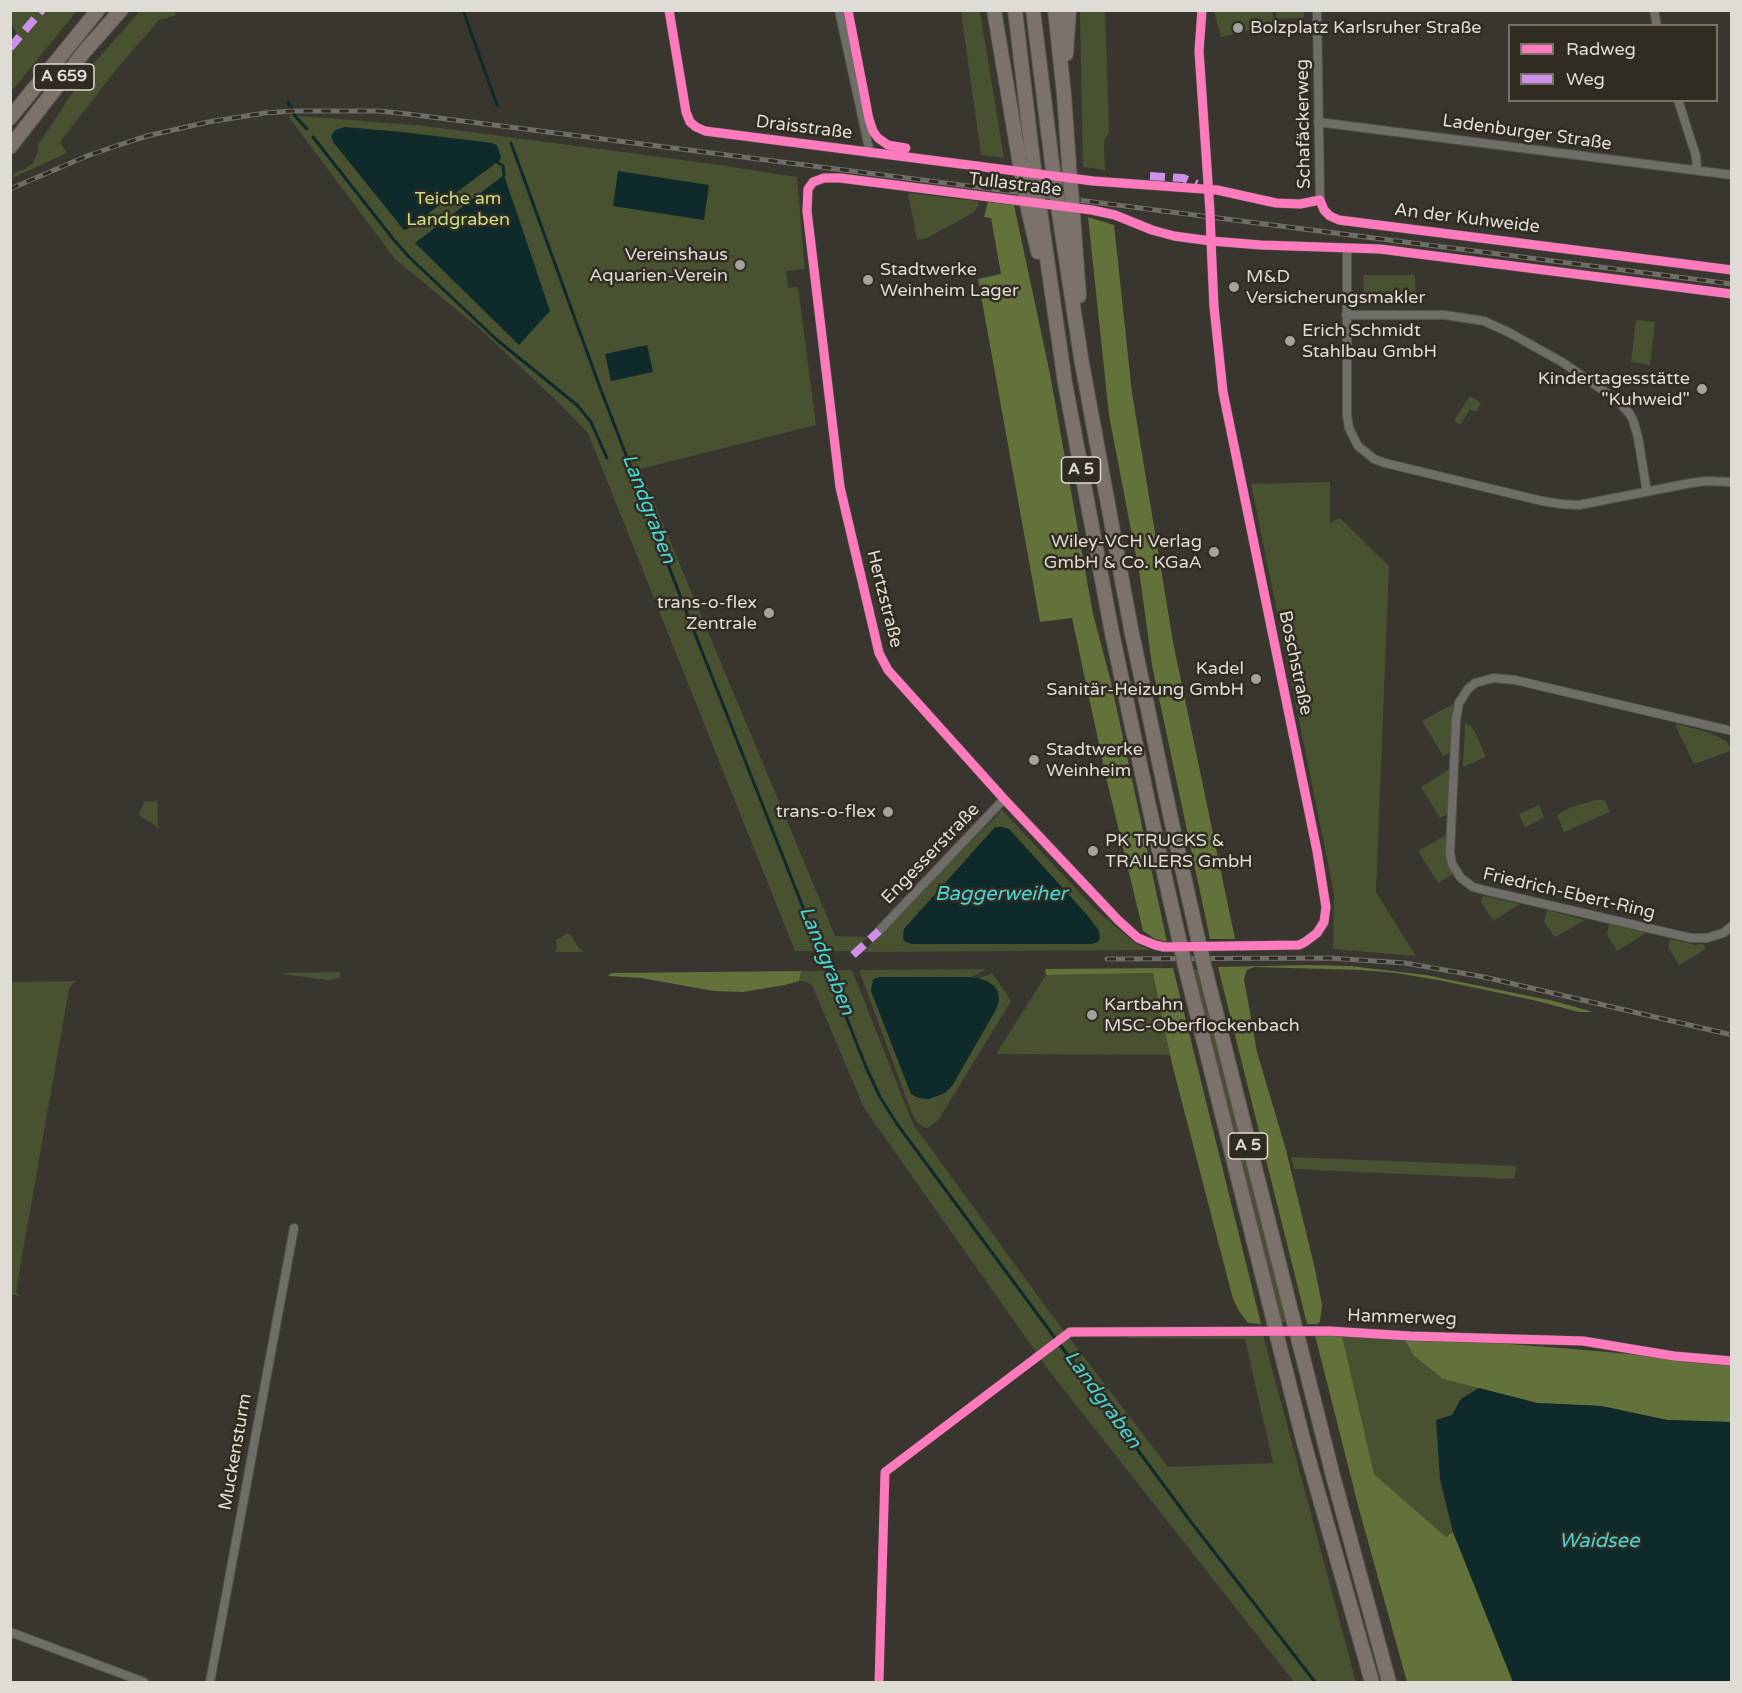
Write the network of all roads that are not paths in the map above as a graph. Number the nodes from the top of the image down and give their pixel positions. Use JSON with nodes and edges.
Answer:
{"nodes":[{"id":1,"x":98,"y":10,"type":"edge"},
{"id":2,"x":121,"y":10,"type":"edge"},
{"id":3,"x":669,"y":10,"type":"edge"},
{"id":4,"x":839,"y":10,"type":"edge"},
{"id":5,"x":987,"y":10,"type":"edge"},
{"id":6,"x":994,"y":10,"type":"edge"},
{"id":7,"x":1015,"y":10,"type":"edge"},
{"id":8,"x":1033,"y":10,"type":"edge"},
{"id":9,"x":1055,"y":10,"type":"edge"},
{"id":10,"x":1069,"y":10,"type":"edge"},
{"id":11,"x":1202,"y":10,"type":"edge"},
{"id":12,"x":1317,"y":10,"type":"edge"},
{"id":13,"x":1000,"y":57,"type":"junction"},
{"id":14,"x":1064,"y":95,"type":"junction"},
{"id":15,"x":1679,"y":102,"type":"edge"},
{"id":16,"x":10,"y":118,"type":"edge"},
{"id":17,"x":1318,"y":122,"type":"junction"},
{"id":18,"x":10,"y":147,"type":"edge"},
{"id":19,"x":870,"y":153,"type":"junction"},
{"id":20,"x":1026,"y":160,"type":"junction"},
{"id":21,"x":1697,"y":170,"type":"junction"},
{"id":22,"x":1731,"y":175,"type":"edge"},
{"id":23,"x":813,"y":182,"type":"joint"},
{"id":24,"x":1208,"y":189,"type":"junction"},
{"id":25,"x":1320,"y":200,"type":"junction"},
{"id":26,"x":1211,"y":241,"type":"junction"},
{"id":27,"x":1347,"y":248,"type":"junction"},
{"id":28,"x":1731,"y":270,"type":"edge"},
{"id":29,"x":1731,"y":294,"type":"edge"},
{"id":30,"x":1346,"y":315,"type":"junction"},
{"id":31,"x":1081,"y":358,"type":"junction"},
{"id":32,"x":1731,"y":482,"type":"edge"},
{"id":33,"x":1647,"y":492,"type":"junction"},
{"id":34,"x":1722,"y":729,"type":"junction"},
{"id":35,"x":1731,"y":731,"type":"edge"},
{"id":36,"x":1731,"y":739,"type":"edge"},
{"id":37,"x":1004,"y":799,"type":"junction"},
{"id":38,"x":1731,"y":926,"type":"edge"},
{"id":39,"x":879,"y":931,"type":"dead end"},
{"id":40,"x":1164,"y":947,"type":"joint"},
{"id":41,"x":294,"y":1228,"type":"dead end"},
{"id":42,"x":1070,"y":1332,"type":"dead end"},
{"id":43,"x":1731,"y":1361,"type":"edge"},
{"id":44,"x":10,"y":1632,"type":"edge"},
{"id":45,"x":144,"y":1683,"type":"edge"},
{"id":46,"x":210,"y":1683,"type":"edge"},
{"id":47,"x":1372,"y":1683,"type":"edge"},
{"id":48,"x":1389,"y":1683,"type":"edge"}],
"edges":[{"from":1,"to":16,"type":"highway","number":"A 659"},
{"from":2,"to":18,"type":"highway","number":"A 659"},
{"from":3,"to":19,"type":"street","name":"Draisstraße"},
{"from":4,"to":19,"type":"street"},
{"from":5,"to":13,"type":"highway","number":"A 5"},
{"from":6,"to":13,"type":"highway","number":"A 5"},
{"from":7,"to":20,"type":"highway","number":"A 5"},
{"from":8,"to":31,"type":"highway","number":"A 5","bridge":true},
{"from":9,"to":14,"type":"highway"},
{"from":10,"to":14,"type":"highway"},
{"from":11,"to":24,"type":"street","name":"Boschstraße"},
{"from":12,"to":17,"type":"street","name":"Schafäckerweg"},
{"from":13,"to":20,"type":"highway","number":"A 5"},
{"from":14,"to":31,"type":"highway","bridge":true},
{"from":15,"to":21,"type":"street"},
{"from":17,"to":21,"type":"street","name":"Ladenburger Straße"},
{"from":17,"to":25,"type":"street","name":"Schafäckerweg"},
{"from":19,"to":24,"type":"street","name":"Draisstraße"},
{"from":20,"to":47,"type":"highway","number":"A 5","bridge":true},
{"from":21,"to":22,"type":"street","name":"Ladenburger Straße"},
{"from":23,"to":26,"type":"street","name":"Tullastraße"},
{"from":23,"to":37,"type":"street","name":"Hertzstraße"},
{"from":24,"to":25,"type":"street"},
{"from":24,"to":26,"type":"street","name":"Boschstraße"},
{"from":25,"to":28,"type":"street","name":"An der Kuhweide"},
{"from":26,"to":27,"type":"street","name":"Tullastraße"},
{"from":26,"to":40,"type":"street","name":"Boschstraße"},
{"from":27,"to":29,"type":"street","name":"Tullastraße"},
{"from":27,"to":30,"type":"street"},
{"from":30,"to":33,"type":"street"},
{"from":30,"to":33,"type":"street"},
{"from":31,"to":48,"type":"highway","number":"A 5","bridge":true},
{"from":32,"to":33,"type":"street"},
{"from":34,"to":35,"type":"street","name":"Friedrich-Ebert-Ring"},
{"from":34,"to":36,"type":"street"},
{"from":34,"to":38,"type":"street","name":"Friedrich-Ebert-Ring"},
{"from":37,"to":39,"type":"street","name":"Engesserstraße"},
{"from":37,"to":40,"type":"street","name":"Hertzstraße"},
{"from":41,"to":46,"type":"street","name":"Muckensturm"},
{"from":42,"to":43,"type":"street","name":"Hammerweg"},
{"from":44,"to":45,"type":"street"}]}
